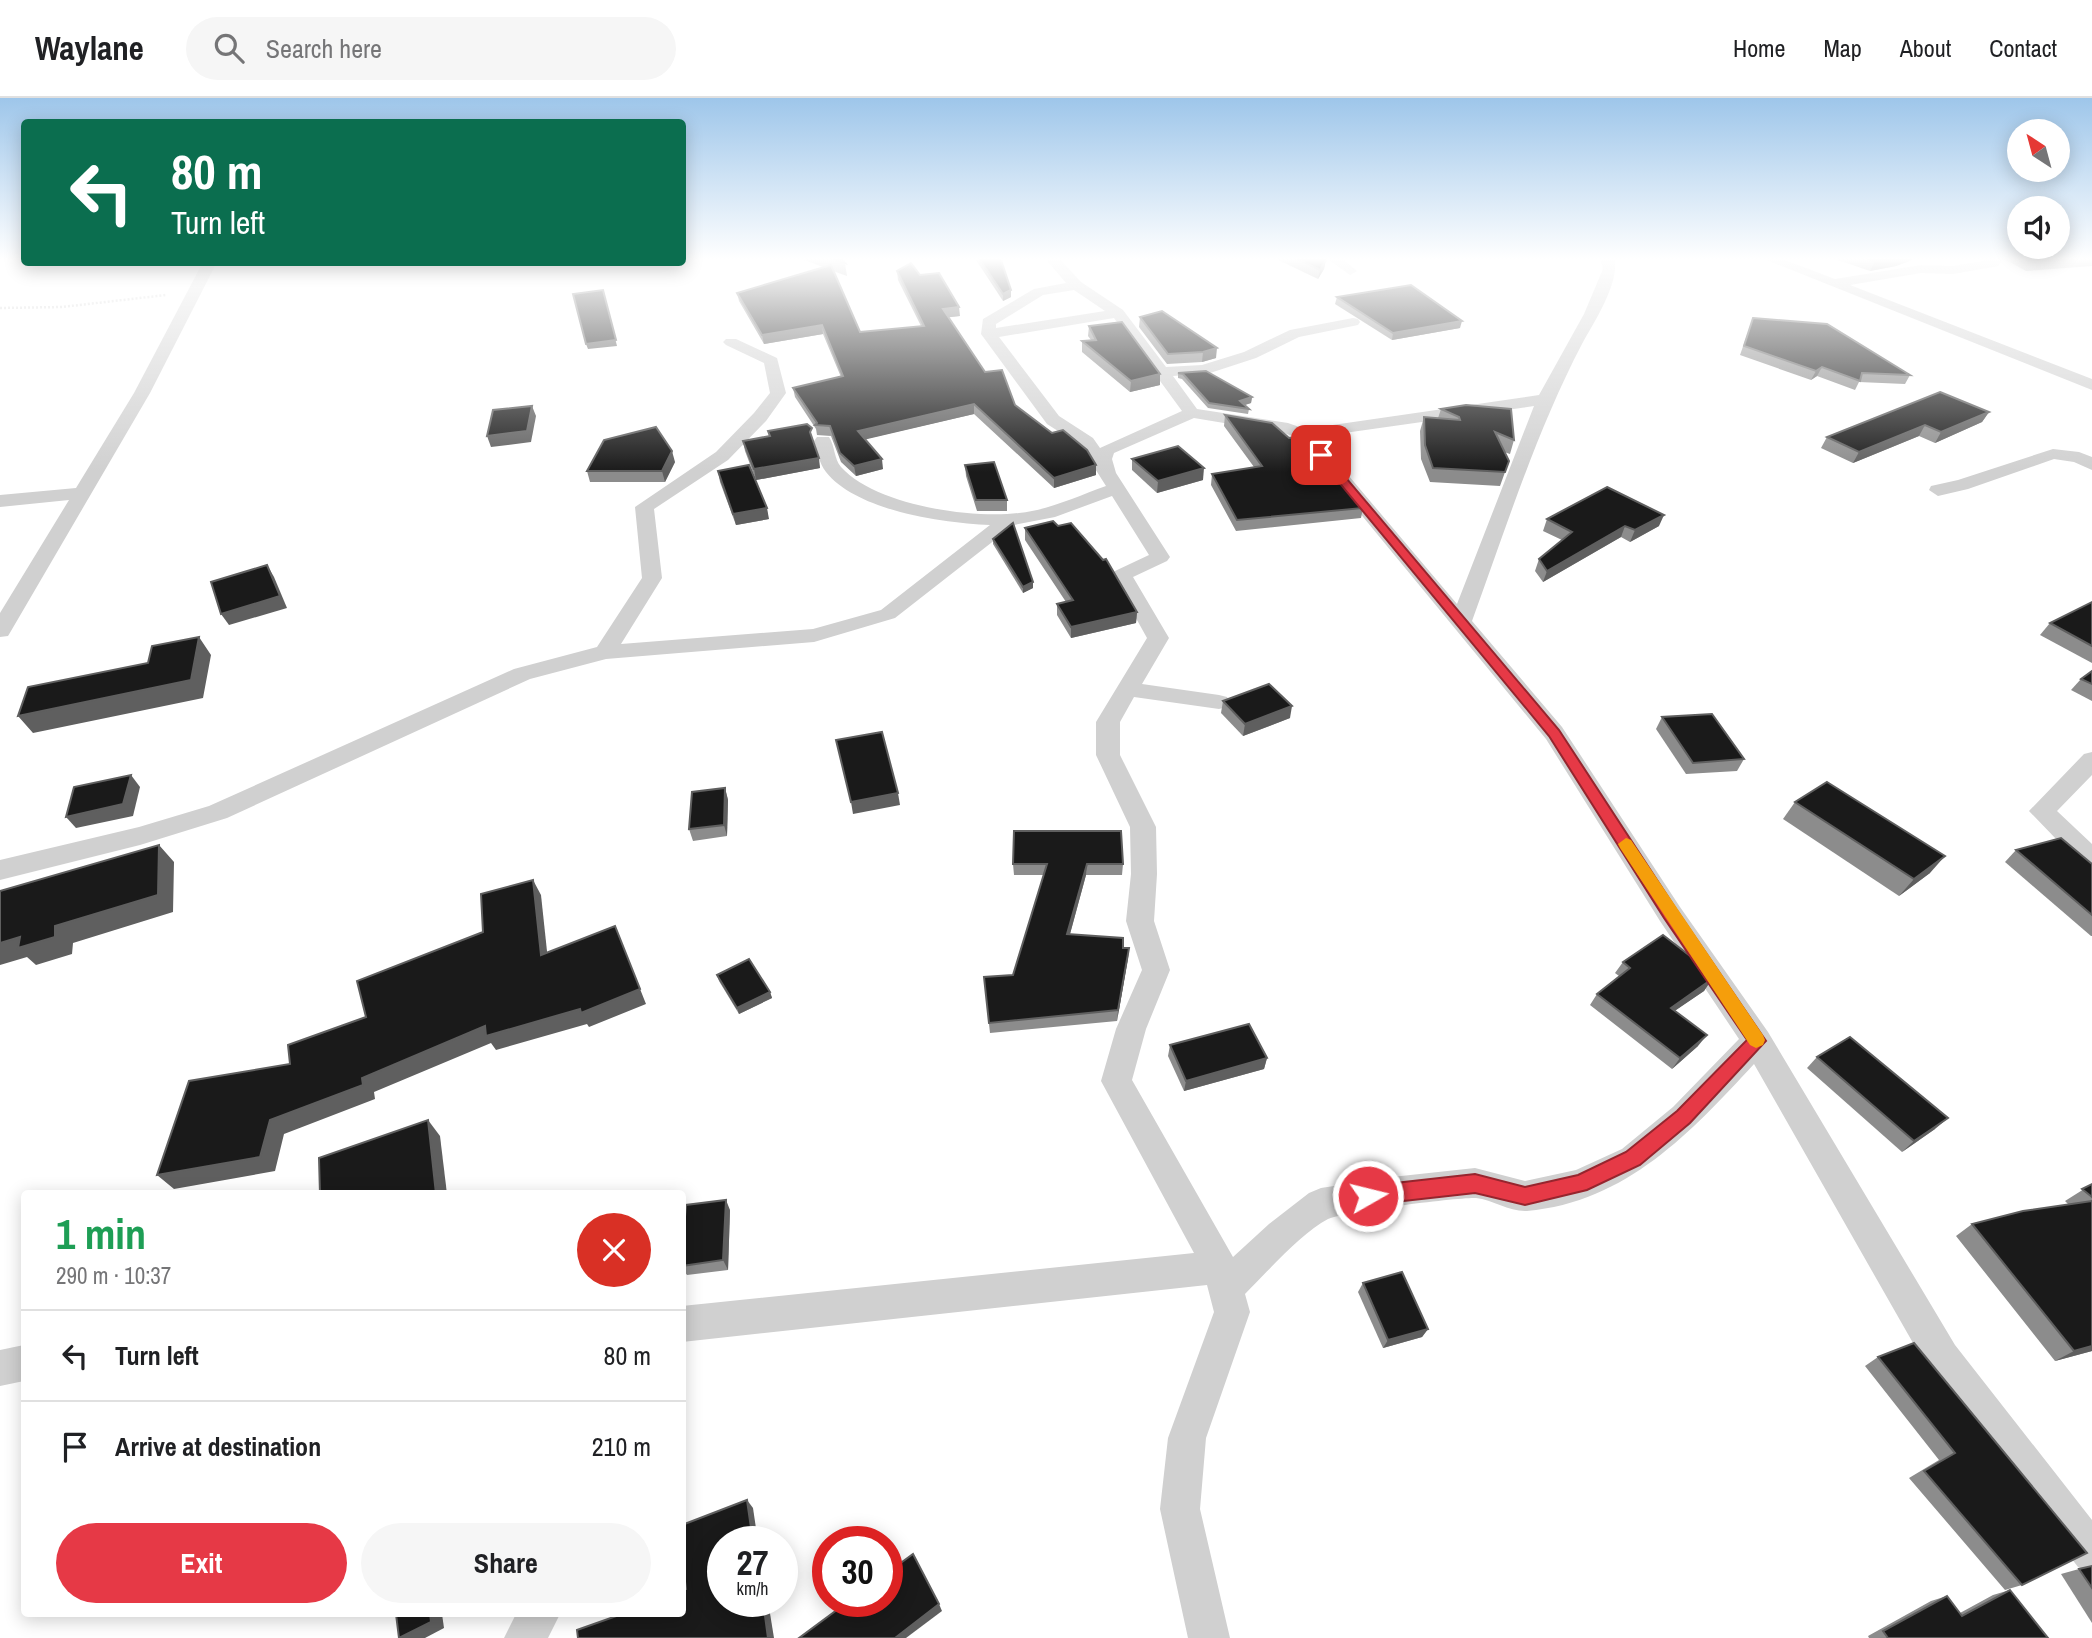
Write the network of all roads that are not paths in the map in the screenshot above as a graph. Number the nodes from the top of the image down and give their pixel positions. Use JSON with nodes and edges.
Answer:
{"nodes":[{"id":1,"x":174,"y":329,"type":"edge"},
{"id":2,"x":989,"y":329,"type":"edge"},
{"id":3,"x":1021,"y":329,"type":"edge"},
{"id":4,"x":1130,"y":329,"type":"edge"},
{"id":5,"x":1317,"y":329,"type":"edge"},
{"id":6,"x":1583,"y":329,"type":"edge"},
{"id":7,"x":1951,"y":329,"type":"edge"},
{"id":8,"x":989,"y":334,"type":"junction"},
{"id":9,"x":731,"y":342,"type":"dead end"},
{"id":10,"x":1161,"y":372,"type":"junction"},
{"id":11,"x":2092,"y":385,"type":"edge"},
{"id":12,"x":1545,"y":399,"type":"junction"},
{"id":13,"x":1192,"y":412,"type":"junction"},
{"id":14,"x":1053,"y":420,"type":"junction"},
{"id":15,"x":1304,"y":434,"type":"junction"},
{"id":16,"x":1136,"y":438,"type":"junction"},
{"id":17,"x":823,"y":441,"type":"edge"},
{"id":18,"x":2092,"y":465,"type":"edge"},
{"id":19,"x":1111,"y":481,"type":"junction"},
{"id":20,"x":1938,"y":490,"type":"dead end"},
{"id":21,"x":83,"y":494,"type":"junction"},
{"id":22,"x":0,"y":501,"type":"edge"},
{"id":23,"x":1009,"y":520,"type":"junction"},
{"id":24,"x":1461,"y":622,"type":"junction"},
{"id":25,"x":0,"y":631,"type":"edge"},
{"id":26,"x":605,"y":652,"type":"junction"},
{"id":27,"x":1126,"y":689,"type":"junction"},
{"id":28,"x":1219,"y":702,"type":"dead end"},
{"id":29,"x":2092,"y":760,"type":"edge"},
{"id":30,"x":2092,"y":860,"type":"edge"},
{"id":31,"x":0,"y":870,"type":"edge"},
{"id":32,"x":1757,"y":1041,"type":"junction"},
{"id":33,"x":1223,"y":1277,"type":"junction"},
{"id":34,"x":686,"y":1324,"type":"edge"},
{"id":35,"x":21,"y":1364,"type":"edge"},
{"id":36,"x":0,"y":1368,"type":"edge"},
{"id":37,"x":2092,"y":1553,"type":"edge"},
{"id":38,"x":537,"y":1617,"type":"edge"},
{"id":39,"x":525,"y":1638,"type":"edge"},
{"id":40,"x":1209,"y":1638,"type":"edge"}],
"edges":[{"from":1,"to":21,"type":"street"},
{"from":2,"to":8,"type":"street"},
{"from":3,"to":8,"type":"street"},
{"from":4,"to":10,"type":"street"},
{"from":5,"to":10,"type":"street"},
{"from":6,"to":12,"type":"street"},
{"from":7,"to":11,"type":"street"},
{"from":8,"to":14,"type":"street"},
{"from":9,"to":26,"type":"street"},
{"from":10,"to":13,"type":"street"},
{"from":12,"to":15,"type":"street"},
{"from":12,"to":24,"type":"street"},
{"from":13,"to":15,"type":"street"},
{"from":13,"to":16,"type":"street"},
{"from":14,"to":16,"type":"street"},
{"from":14,"to":19,"type":"street"},
{"from":15,"to":24,"type":"street"},
{"from":16,"to":19,"type":"street"},
{"from":17,"to":23,"type":"street"},
{"from":18,"to":20,"type":"street"},
{"from":19,"to":23,"type":"street"},
{"from":19,"to":27,"type":"street"},
{"from":21,"to":22,"type":"street"},
{"from":21,"to":25,"type":"street"},
{"from":23,"to":26,"type":"street"},
{"from":24,"to":32,"type":"street"},
{"from":26,"to":31,"type":"street"},
{"from":27,"to":28,"type":"street"},
{"from":27,"to":33,"type":"street"},
{"from":29,"to":30,"type":"street"},
{"from":32,"to":33,"type":"street"},
{"from":32,"to":37,"type":"street"},
{"from":33,"to":34,"type":"street"},
{"from":33,"to":40,"type":"street"},
{"from":35,"to":36,"type":"street"},
{"from":38,"to":39,"type":"street"}]}
